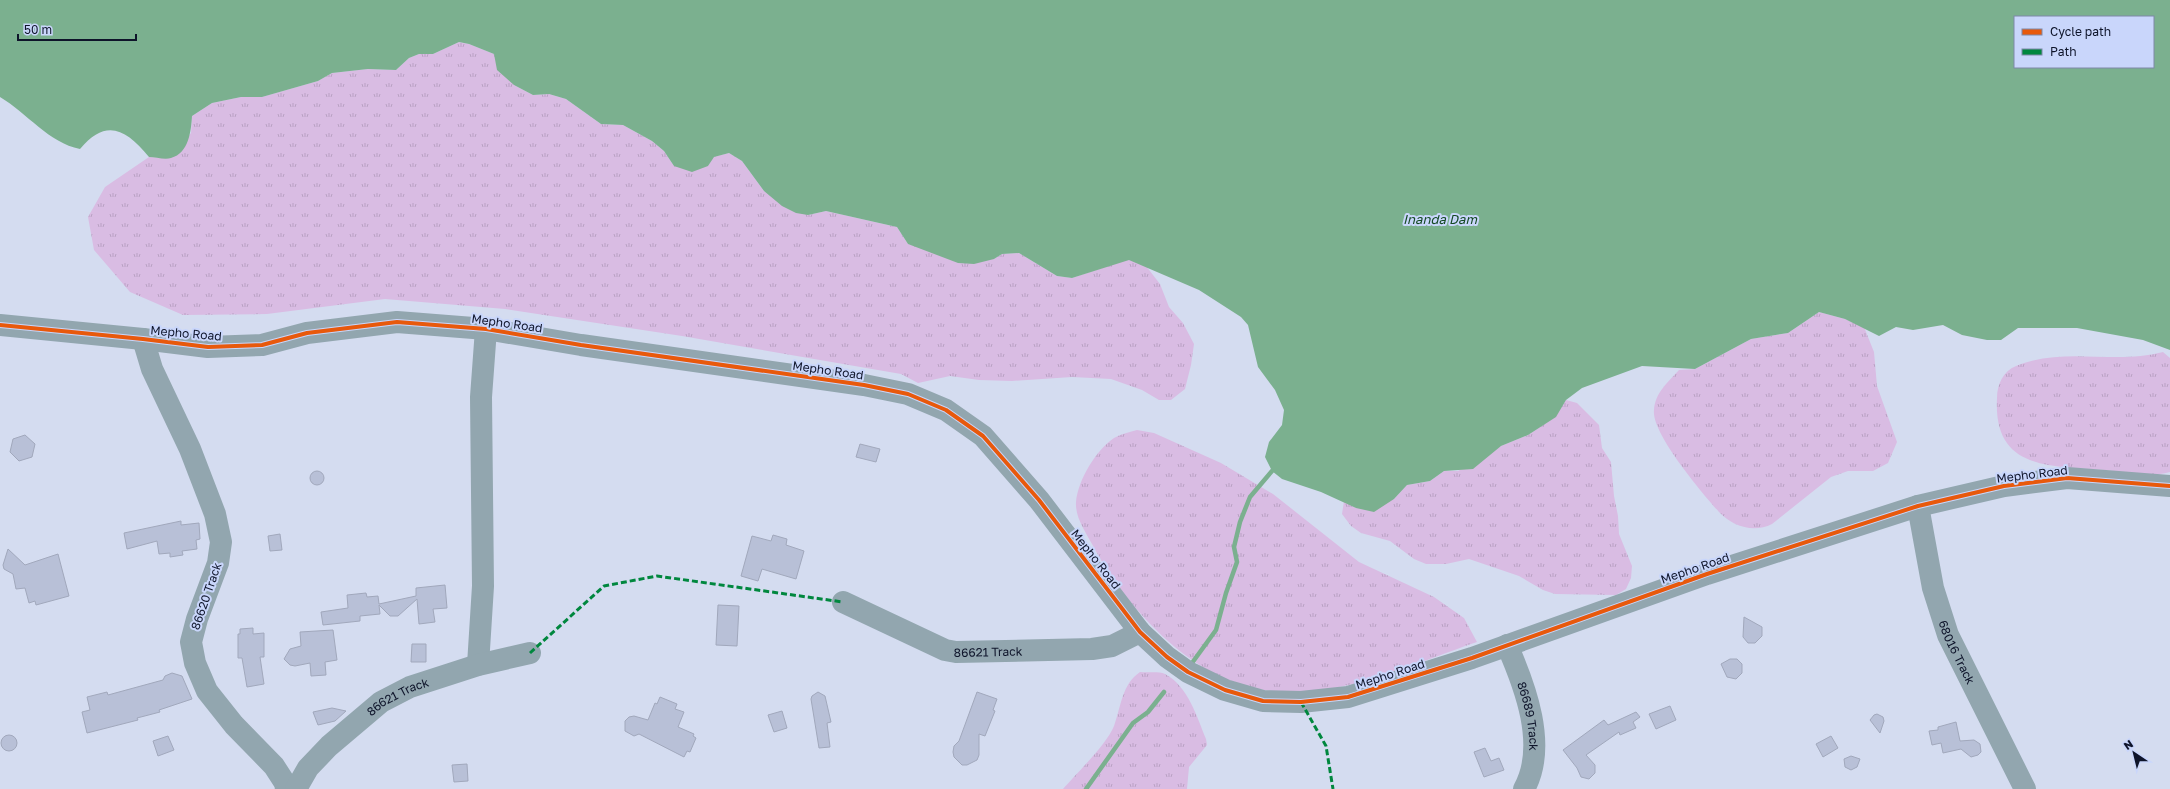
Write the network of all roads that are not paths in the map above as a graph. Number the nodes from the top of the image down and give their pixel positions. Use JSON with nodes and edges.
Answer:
{"nodes":[{"id":1,"x":0,"y":326,"type":"edge"},
{"id":2,"x":486,"y":329,"type":"junction"},
{"id":3,"x":143,"y":339,"type":"junction"},
{"id":4,"x":2170,"y":486,"type":"edge"},
{"id":5,"x":1918,"y":506,"type":"junction"},
{"id":6,"x":843,"y":602,"type":"dead end"},
{"id":7,"x":1140,"y":632,"type":"junction"},
{"id":8,"x":1507,"y":645,"type":"junction"},
{"id":9,"x":530,"y":653,"type":"dead end"},
{"id":10,"x":478,"y":665,"type":"junction"},
{"id":11,"x":286,"y":789,"type":"edge"},
{"id":12,"x":296,"y":789,"type":"edge"},
{"id":13,"x":1524,"y":789,"type":"edge"},
{"id":14,"x":2025,"y":789,"type":"edge"}],
"edges":[{"from":1,"to":3,"type":"street","name":"Mepho Road"},
{"from":2,"to":3,"type":"street","name":"Mepho Road"},
{"from":2,"to":7,"type":"street","name":"Mepho Road"},
{"from":2,"to":10,"type":"street"},
{"from":3,"to":11,"type":"street","name":"86620 Track"},
{"from":4,"to":5,"type":"street","name":"Mepho Road"},
{"from":5,"to":8,"type":"street","name":"Mepho Road"},
{"from":5,"to":14,"type":"street","name":"68016 Track"},
{"from":6,"to":7,"type":"street","name":"86621 Track"},
{"from":7,"to":8,"type":"street","name":"Mepho Road"},
{"from":8,"to":13,"type":"street","name":"86689 Track"},
{"from":9,"to":10,"type":"street","name":"86621 Track"},
{"from":10,"to":12,"type":"street","name":"86621 Track"}]}
